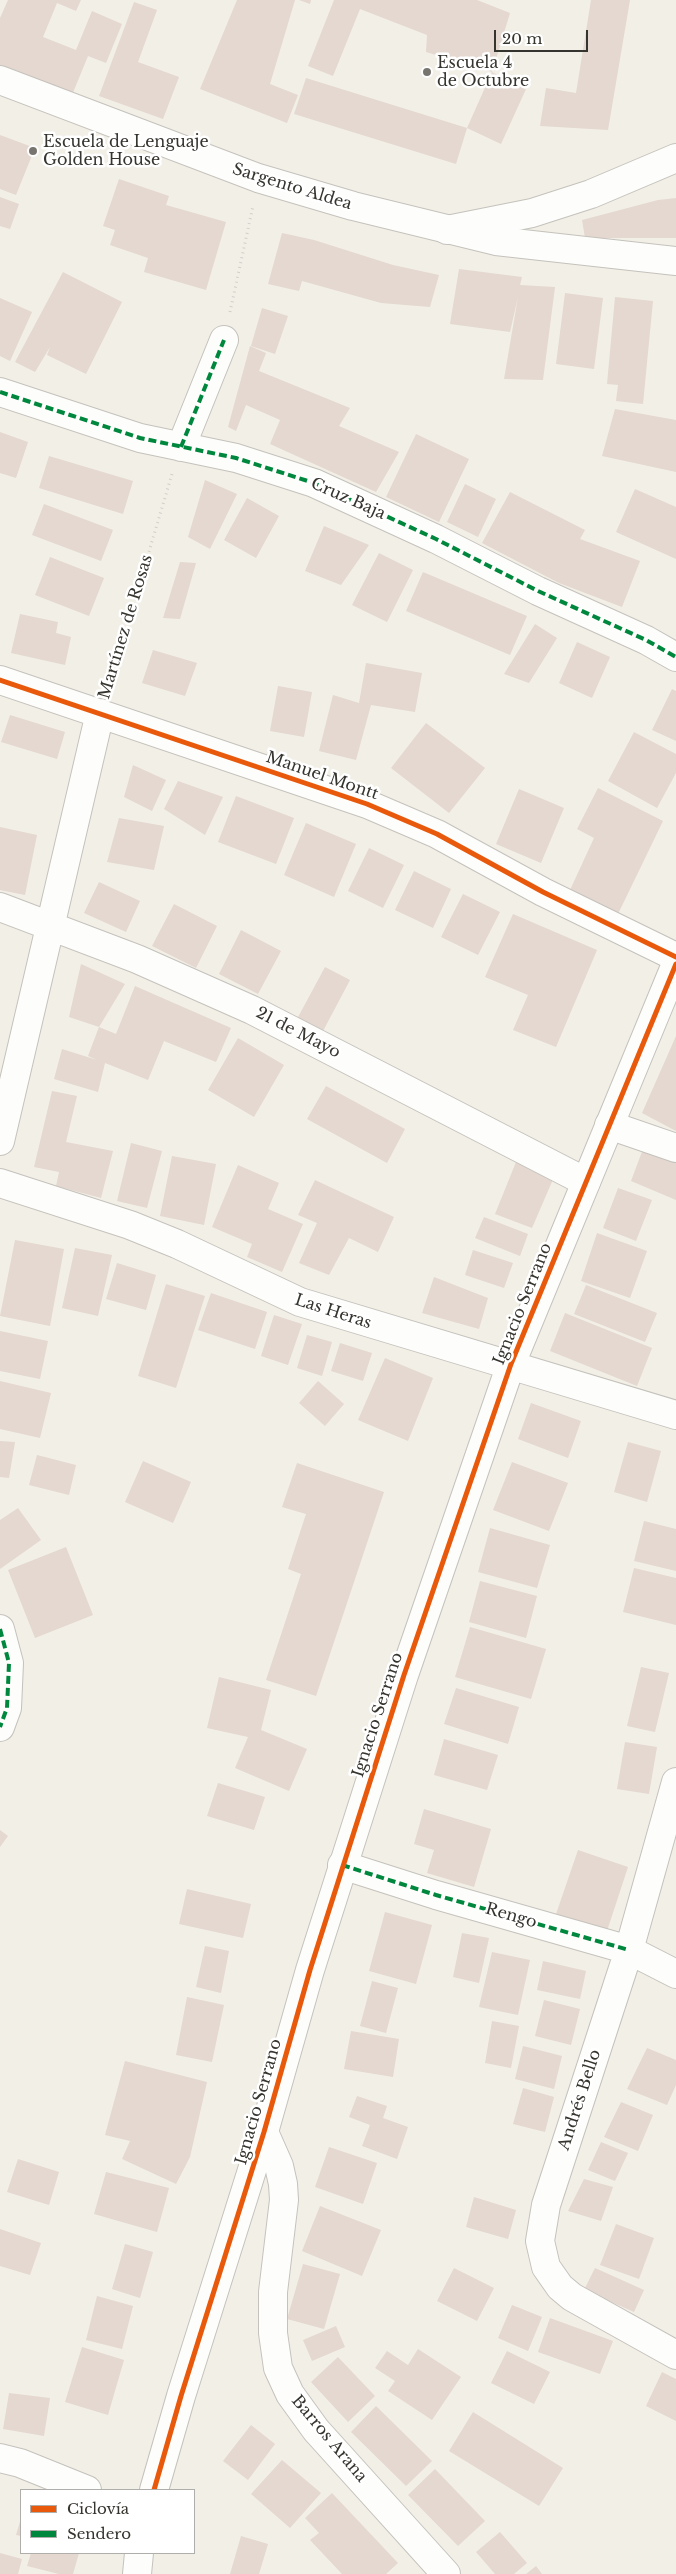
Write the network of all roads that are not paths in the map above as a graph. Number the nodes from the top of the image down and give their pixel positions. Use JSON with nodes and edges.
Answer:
{"nodes":[{"id":1,"x":0,"y":80,"type":"edge"},
{"id":2,"x":676,"y":158,"type":"edge"},
{"id":3,"x":446,"y":230,"type":"junction"},
{"id":4,"x":676,"y":261,"type":"edge"},
{"id":5,"x":224,"y":340,"type":"road end"},
{"id":6,"x":0,"y":392,"type":"edge"},
{"id":7,"x":181,"y":447,"type":"junction"},
{"id":8,"x":676,"y":657,"type":"edge"},
{"id":9,"x":0,"y":680,"type":"edge"},
{"id":10,"x":100,"y":713,"type":"junction"},
{"id":11,"x":0,"y":907,"type":"edge"},
{"id":12,"x":50,"y":924,"type":"junction"},
{"id":13,"x":676,"y":957,"type":"edge"},
{"id":14,"x":676,"y":964,"type":"edge"},
{"id":15,"x":608,"y":1125,"type":"junction"},
{"id":16,"x":0,"y":1141,"type":"edge"},
{"id":17,"x":676,"y":1148,"type":"edge"},
{"id":18,"x":586,"y":1182,"type":"junction"},
{"id":19,"x":0,"y":1183,"type":"edge"},
{"id":20,"x":511,"y":1364,"type":"junction"},
{"id":21,"x":676,"y":1415,"type":"edge"},
{"id":22,"x":0,"y":1630,"type":"edge"},
{"id":23,"x":0,"y":1727,"type":"edge"},
{"id":24,"x":676,"y":1782,"type":"edge"},
{"id":25,"x":342,"y":1865,"type":"junction"},
{"id":26,"x":629,"y":1950,"type":"junction"},
{"id":27,"x":676,"y":1974,"type":"edge"},
{"id":28,"x":264,"y":2132,"type":"junction"},
{"id":29,"x":676,"y":2355,"type":"edge"},
{"id":30,"x":0,"y":2458,"type":"edge"},
{"id":31,"x":85,"y":2489,"type":"edge"},
{"id":32,"x":154,"y":2489,"type":"edge"},
{"id":33,"x":139,"y":2554,"type":"edge"},
{"id":34,"x":137,"y":2574,"type":"edge"},
{"id":35,"x":446,"y":2574,"type":"edge"}],
"edges":[{"from":1,"to":3,"type":"street","name":"Sargento Aldea"},
{"from":2,"to":3,"type":"street","name":"Sargento Aldea"},
{"from":3,"to":4,"type":"street","name":"Sargento Aldea"},
{"from":5,"to":7,"type":"street"},
{"from":6,"to":7,"type":"street","name":"Cruz Baja"},
{"from":7,"to":8,"type":"street","name":"Cruz Baja"},
{"from":9,"to":10,"type":"street","name":"Manuel Montt"},
{"from":10,"to":12,"type":"street","name":"Martínez de Rosas"},
{"from":10,"to":13,"type":"street","name":"Manuel Montt"},
{"from":11,"to":12,"type":"street","name":"21 de Mayo"},
{"from":12,"to":16,"type":"street","name":"Martínez de Rosas"},
{"from":12,"to":18,"type":"street","name":"21 de Mayo"},
{"from":14,"to":15,"type":"street","name":"Ignacio Serrano"},
{"from":15,"to":17,"type":"street"},
{"from":15,"to":18,"type":"street","name":"Ignacio Serrano"},
{"from":18,"to":20,"type":"street","name":"Ignacio Serrano"},
{"from":19,"to":20,"type":"street","name":"Las Heras"},
{"from":20,"to":21,"type":"street","name":"Las Heras"},
{"from":20,"to":25,"type":"street","name":"Ignacio Serrano"},
{"from":22,"to":23,"type":"street"},
{"from":24,"to":26,"type":"street","name":"Andrés Bello"},
{"from":25,"to":26,"type":"street","name":"Rengo"},
{"from":25,"to":28,"type":"street","name":"Ignacio Serrano"},
{"from":26,"to":27,"type":"street","name":"Rengo"},
{"from":26,"to":29,"type":"street","name":"Andrés Bello"},
{"from":28,"to":32,"type":"street","name":"Ignacio Serrano"},
{"from":28,"to":35,"type":"street","name":"Barros Arana"},
{"from":30,"to":31,"type":"street"},
{"from":33,"to":34,"type":"street"}]}
